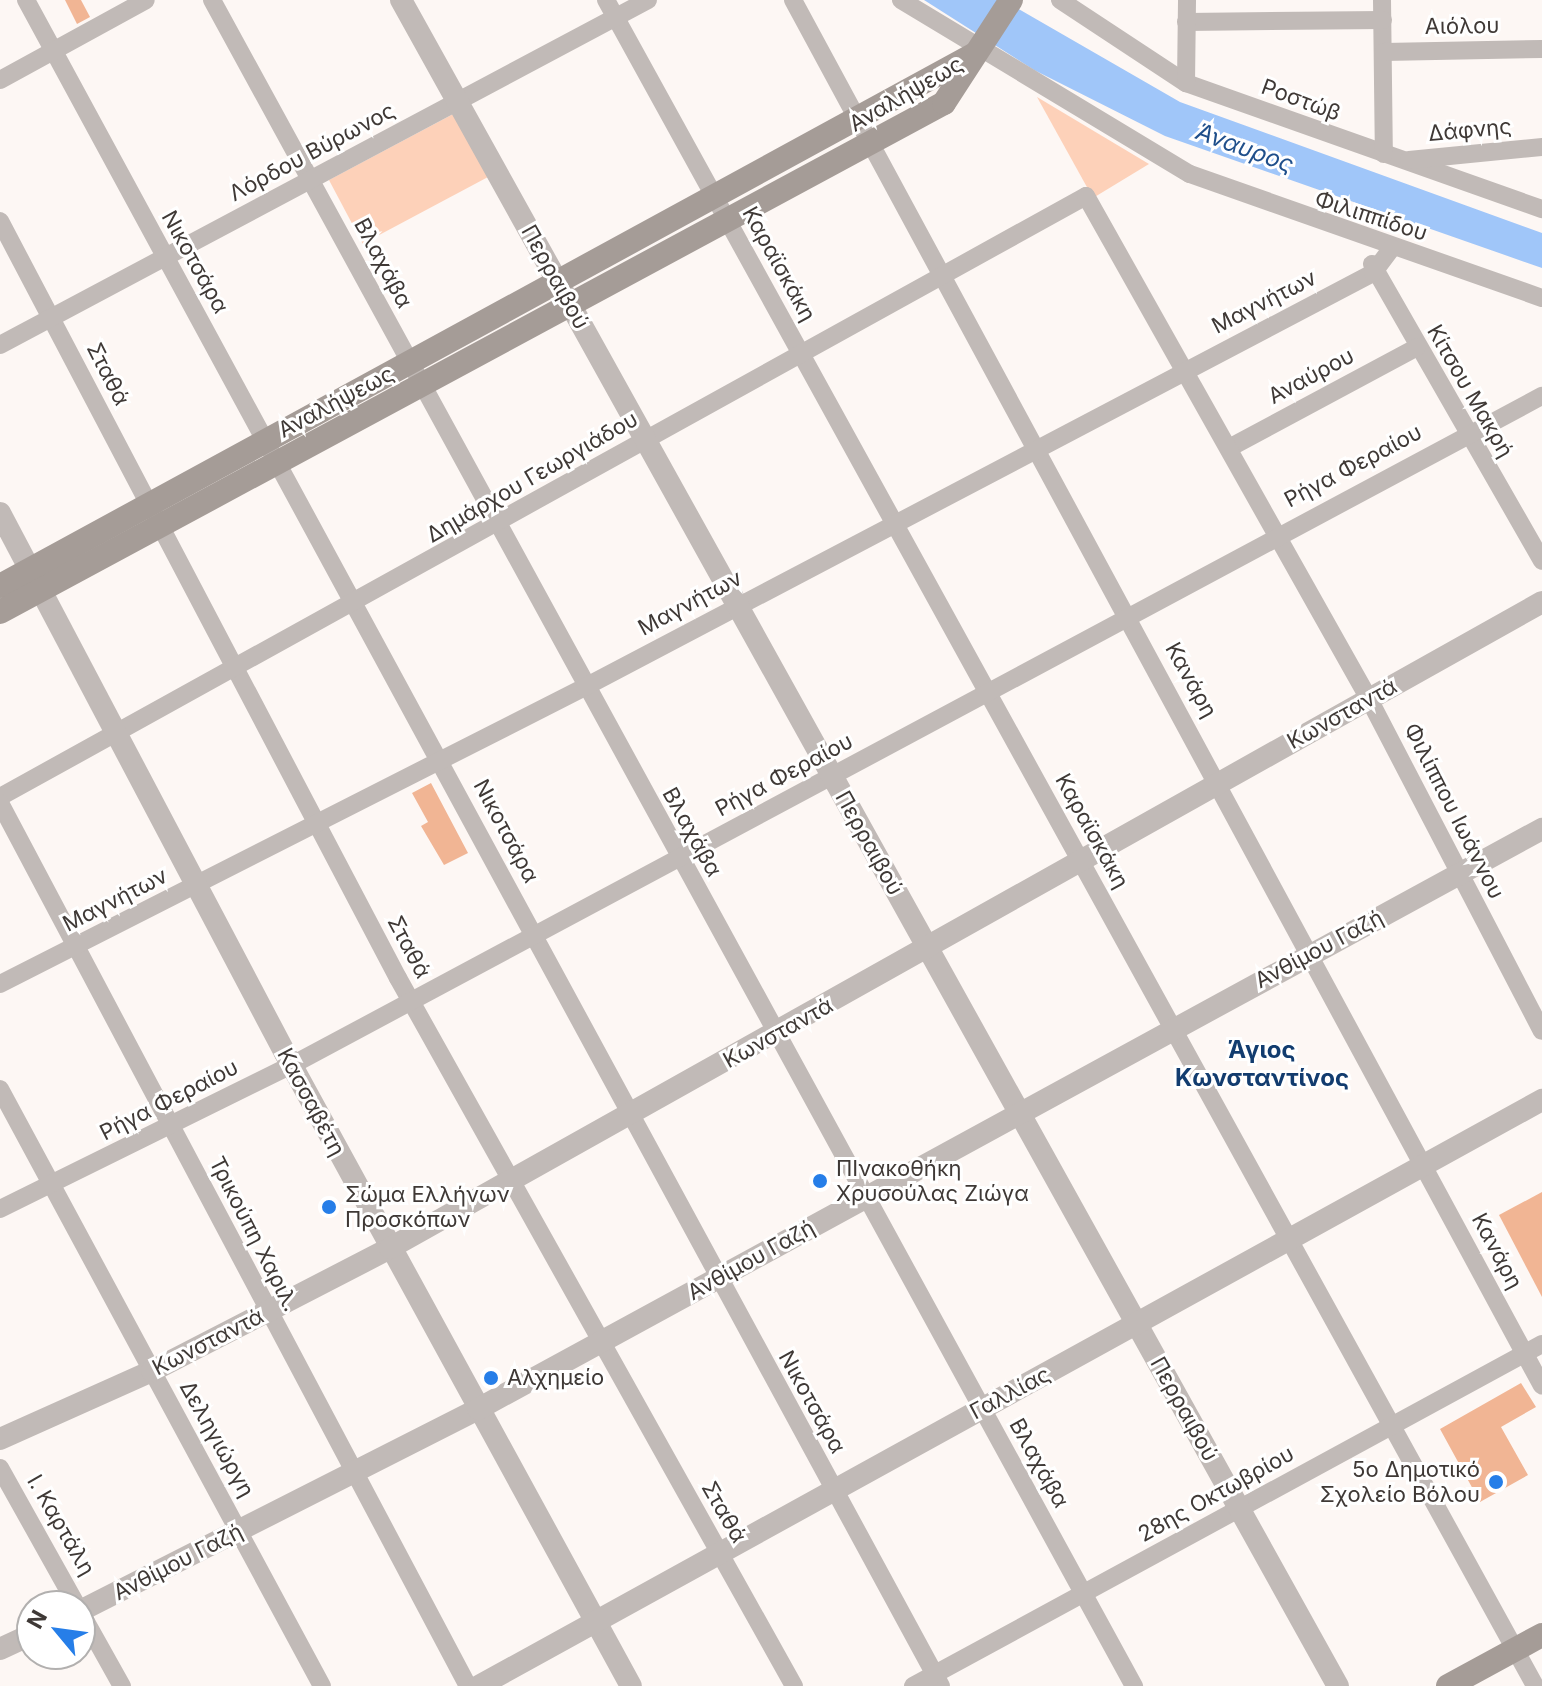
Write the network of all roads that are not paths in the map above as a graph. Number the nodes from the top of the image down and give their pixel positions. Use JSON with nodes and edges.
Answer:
{"nodes":[{"id":1,"x":26,"y":0,"type":"edge"},
{"id":2,"x":146,"y":0,"type":"edge"},
{"id":3,"x":212,"y":0,"type":"edge"},
{"id":4,"x":401,"y":0,"type":"edge"},
{"id":5,"x":606,"y":0,"type":"edge"},
{"id":6,"x":648,"y":0,"type":"edge"},
{"id":7,"x":793,"y":0,"type":"edge"},
{"id":8,"x":901,"y":0,"type":"edge"},
{"id":9,"x":1011,"y":0,"type":"edge"},
{"id":10,"x":1060,"y":0,"type":"edge"},
{"id":11,"x":1187,"y":0,"type":"edge"},
{"id":12,"x":1382,"y":0,"type":"edge"},
{"id":13,"x":616,"y":17,"type":"junction"},
{"id":14,"x":1383,"y":20,"type":"junction"},
{"id":15,"x":1186,"y":22,"type":"junction"},
{"id":16,"x":982,"y":48,"type":"junction"},
{"id":17,"x":1542,"y":49,"type":"edge"},
{"id":18,"x":53,"y":51,"type":"junction"},
{"id":19,"x":1384,"y":52,"type":"junction"},
{"id":20,"x":0,"y":80,"type":"edge"},
{"id":21,"x":1186,"y":83,"type":"junction"},
{"id":22,"x":457,"y":101,"type":"junction"},
{"id":23,"x":863,"y":133,"type":"junction"},
{"id":24,"x":1542,"y":147,"type":"edge"},
{"id":25,"x":1384,"y":154,"type":"junction"},
{"id":26,"x":1403,"y":161,"type":"junction"},
{"id":27,"x":311,"y":180,"type":"junction"},
{"id":28,"x":1086,"y":196,"type":"joint"},
{"id":29,"x":715,"y":197,"type":"junction"},
{"id":30,"x":1542,"y":209,"type":"edge"},
{"id":31,"x":727,"y":219,"type":"junction"},
{"id":32,"x":0,"y":221,"type":"edge"},
{"id":33,"x":1370,"y":241,"type":"junction"},
{"id":34,"x":1392,"y":248,"type":"junction"},
{"id":35,"x":166,"y":258,"type":"junction"},
{"id":36,"x":1373,"y":273,"type":"junction"},
{"id":37,"x":942,"y":277,"type":"junction"},
{"id":38,"x":564,"y":293,"type":"junction"},
{"id":39,"x":1542,"y":298,"type":"edge"},
{"id":40,"x":52,"y":319,"type":"junction"},
{"id":41,"x":0,"y":345,"type":"edge"},
{"id":42,"x":1417,"y":347,"type":"junction"},
{"id":43,"x":802,"y":354,"type":"junction"},
{"id":44,"x":1184,"y":370,"type":"junction"},
{"id":45,"x":414,"y":373,"type":"junction"},
{"id":46,"x":1542,"y":396,"type":"edge"},
{"id":47,"x":1466,"y":432,"type":"junction"},
{"id":48,"x":646,"y":440,"type":"junction"},
{"id":49,"x":1037,"y":445,"type":"junction"},
{"id":50,"x":1229,"y":448,"type":"junction"},
{"id":51,"x":270,"y":451,"type":"junction"},
{"id":52,"x":0,"y":513,"type":"edge"},
{"id":53,"x":153,"y":514,"type":"junction"},
{"id":54,"x":893,"y":520,"type":"junction"},
{"id":55,"x":496,"y":525,"type":"junction"},
{"id":56,"x":1277,"y":533,"type":"junction"},
{"id":57,"x":1542,"y":561,"type":"edge"},
{"id":58,"x":35,"y":580,"type":"junction"},
{"id":59,"x":0,"y":586,"type":"edge"},
{"id":60,"x":1542,"y":602,"type":"edge"},
{"id":61,"x":355,"y":605,"type":"junction"},
{"id":62,"x":737,"y":605,"type":"junction"},
{"id":63,"x":0,"y":612,"type":"edge"},
{"id":64,"x":1128,"y":615,"type":"junction"},
{"id":65,"x":236,"y":670,"type":"junction"},
{"id":66,"x":585,"y":687,"type":"junction"},
{"id":67,"x":987,"y":691,"type":"junction"},
{"id":68,"x":1369,"y":699,"type":"junction"},
{"id":69,"x":116,"y":736,"type":"junction"},
{"id":70,"x":441,"y":761,"type":"junction"},
{"id":71,"x":833,"y":777,"type":"junction"},
{"id":72,"x":1220,"y":783,"type":"junction"},
{"id":73,"x":0,"y":800,"type":"edge"},
{"id":74,"x":318,"y":824,"type":"junction"},
{"id":75,"x":1542,"y":829,"type":"edge"},
{"id":76,"x":680,"y":858,"type":"junction"},
{"id":77,"x":1081,"y":861,"type":"junction"},
{"id":78,"x":1459,"y":873,"type":"junction"},
{"id":79,"x":196,"y":886,"type":"junction"},
{"id":80,"x":535,"y":936,"type":"junction"},
{"id":81,"x":78,"y":946,"type":"junction"},
{"id":82,"x":928,"y":948,"type":"junction"},
{"id":83,"x":1312,"y":953,"type":"junction"},
{"id":84,"x":0,"y":984,"type":"edge"},
{"id":85,"x":411,"y":1002,"type":"junction"},
{"id":86,"x":1173,"y":1028,"type":"junction"},
{"id":87,"x":1542,"y":1031,"type":"edge"},
{"id":88,"x":776,"y":1035,"type":"junction"},
{"id":89,"x":292,"y":1065,"type":"junction"},
{"id":90,"x":0,"y":1089,"type":"edge"},
{"id":91,"x":1542,"y":1100,"type":"edge"},
{"id":92,"x":1019,"y":1113,"type":"junction"},
{"id":93,"x":629,"y":1117,"type":"junction"},
{"id":94,"x":171,"y":1126,"type":"junction"},
{"id":95,"x":1424,"y":1165,"type":"junction"},
{"id":96,"x":510,"y":1182,"type":"junction"},
{"id":97,"x":51,"y":1185,"type":"junction"},
{"id":98,"x":866,"y":1198,"type":"junction"},
{"id":99,"x":0,"y":1209,"type":"edge"},
{"id":100,"x":1289,"y":1239,"type":"junction"},
{"id":101,"x":390,"y":1248,"type":"junction"},
{"id":102,"x":717,"y":1279,"type":"junction"},
{"id":103,"x":267,"y":1313,"type":"junction"},
{"id":104,"x":1137,"y":1324,"type":"junction"},
{"id":105,"x":600,"y":1343,"type":"junction"},
{"id":106,"x":1542,"y":1344,"type":"edge"},
{"id":107,"x":1524,"y":1354,"type":"junction"},
{"id":108,"x":152,"y":1371,"type":"junction"},
{"id":109,"x":1542,"y":1386,"type":"edge"},
{"id":110,"x":478,"y":1409,"type":"junction"},
{"id":111,"x":981,"y":1409,"type":"junction"},
{"id":112,"x":1392,"y":1426,"type":"junction"},
{"id":113,"x":0,"y":1439,"type":"edge"},
{"id":114,"x":0,"y":1468,"type":"edge"},
{"id":115,"x":353,"y":1474,"type":"junction"},
{"id":116,"x":833,"y":1490,"type":"junction"},
{"id":117,"x":1239,"y":1509,"type":"junction"},
{"id":118,"x":240,"y":1531,"type":"junction"},
{"id":119,"x":720,"y":1553,"type":"junction"},
{"id":120,"x":70,"y":1590,"type":"edge"},
{"id":121,"x":1084,"y":1593,"type":"junction"},
{"id":122,"x":96,"y":1603,"type":"edge"},
{"id":123,"x":595,"y":1623,"type":"junction"},
{"id":124,"x":1542,"y":1635,"type":"edge"},
{"id":125,"x":96,"y":1638,"type":"edge"},
{"id":126,"x":1515,"y":1650,"type":"junction"},
{"id":127,"x":938,"y":1680,"type":"edge"},
{"id":128,"x":122,"y":1686,"type":"edge"},
{"id":129,"x":322,"y":1686,"type":"edge"},
{"id":130,"x":468,"y":1686,"type":"edge"},
{"id":131,"x":479,"y":1686,"type":"edge"},
{"id":132,"x":631,"y":1686,"type":"edge"},
{"id":133,"x":794,"y":1686,"type":"edge"},
{"id":134,"x":913,"y":1686,"type":"edge"},
{"id":135,"x":1134,"y":1686,"type":"edge"},
{"id":136,"x":1338,"y":1686,"type":"edge"},
{"id":137,"x":1448,"y":1686,"type":"edge"},
{"id":138,"x":1535,"y":1686,"type":"edge"}],
"edges":[{"from":1,"to":18,"type":"street","name":"Νικοτσάρα"},
{"from":2,"to":18,"type":"street"},
{"from":3,"to":27,"type":"street","name":"Βλαχάβα"},
{"from":4,"to":22,"type":"street","name":"Περραιβού"},
{"from":5,"to":13,"type":"street","name":"Καραϊσκάκη"},
{"from":6,"to":13,"type":"street","name":"Λόρδου Βύρωνος"},
{"from":7,"to":23,"type":"street","name":"Κανάρη"},
{"from":8,"to":16,"type":"street","name":"Φιλιππίδου"},
{"from":9,"to":16,"type":"main road"},
{"from":10,"to":21,"type":"street","name":"Ροστώβ"},
{"from":11,"to":15,"type":"street"},
{"from":12,"to":14,"type":"street"},
{"from":13,"to":22,"type":"street","name":"Λόρδου Βύρωνος"},
{"from":13,"to":29,"type":"street","name":"Καραϊσκάκη"},
{"from":14,"to":15,"type":"street"},
{"from":14,"to":19,"type":"street"},
{"from":15,"to":21,"type":"street"},
{"from":16,"to":23,"type":"main road","name":"Αναλήψεως"},
{"from":16,"to":33,"type":"street","name":"Φιλιππίδου"},
{"from":17,"to":19,"type":"street","name":"Αιόλου"},
{"from":18,"to":20,"type":"street"},
{"from":18,"to":35,"type":"street","name":"Νικοτσάρα"},
{"from":19,"to":25,"type":"street"},
{"from":21,"to":25,"type":"street","name":"Ροστώβ"},
{"from":22,"to":27,"type":"street","name":"Λόρδου Βύρωνος"},
{"from":22,"to":38,"type":"street","name":"Περραιβού"},
{"from":23,"to":29,"type":"main road","name":"Αναλήψεως"},
{"from":23,"to":31,"type":"main road","name":"Αναλήψεως"},
{"from":23,"to":37,"type":"street","name":"Κανάρη"},
{"from":24,"to":26,"type":"street","name":"Δάφνης"},
{"from":25,"to":26,"type":"street","name":"Ροστώβ"},
{"from":26,"to":30,"type":"street","name":"Ροστώβ"},
{"from":27,"to":35,"type":"street","name":"Λόρδου Βύρωνος"},
{"from":27,"to":45,"type":"street","name":"Βλαχάβα"},
{"from":28,"to":37,"type":"street","name":"Δημάρχου Γεωργιάδου"},
{"from":28,"to":44,"type":"street","name":"Φιλίππου Ιωάννου"},
{"from":29,"to":31,"type":"street","name":"Καραϊσκάκη"},
{"from":29,"to":38,"type":"main road","name":"Αναλήψεως"},
{"from":31,"to":38,"type":"main road","name":"Αναλήψεως"},
{"from":31,"to":43,"type":"street","name":"Καραϊσκάκη"},
{"from":32,"to":40,"type":"street","name":"Σταθά"},
{"from":33,"to":34,"type":"street","name":"Φιλιππίδου"},
{"from":33,"to":36,"type":"street","name":"Κίτσου Μακρή"},
{"from":34,"to":36,"type":"street","name":"Μαγνήτων"},
{"from":34,"to":39,"type":"street","name":"Φιλιππίδου"},
{"from":35,"to":40,"type":"street","name":"Λόρδου Βύρωνος"},
{"from":35,"to":51,"type":"street","name":"Νικοτσάρα"},
{"from":36,"to":42,"type":"street","name":"Κίτσου Μακρή"},
{"from":36,"to":44,"type":"street","name":"Μαγνήτων"},
{"from":37,"to":43,"type":"street","name":"Δημάρχου Γεωργιάδου"},
{"from":37,"to":49,"type":"street","name":"Κανάρη"},
{"from":38,"to":45,"type":"main road","name":"Αναλήψεως"},
{"from":38,"to":48,"type":"street","name":"Περραιβού"},
{"from":40,"to":41,"type":"street","name":"Λόρδου Βύρωνος"},
{"from":40,"to":53,"type":"street","name":"Σταθά"},
{"from":42,"to":47,"type":"street","name":"Κίτσου Μακρή"},
{"from":42,"to":50,"type":"street","name":"Αναύρου"},
{"from":43,"to":48,"type":"street","name":"Δημάρχου Γεωργιάδου"},
{"from":43,"to":54,"type":"street","name":"Καραϊσκάκη"},
{"from":44,"to":49,"type":"street","name":"Μαγνήτων"},
{"from":44,"to":50,"type":"street","name":"Φιλίππου Ιωάννου"},
{"from":45,"to":51,"type":"main road","name":"Αναλήψεως"},
{"from":45,"to":55,"type":"street","name":"Βλαχάβα"},
{"from":46,"to":47,"type":"street","name":"Ρήγα Φεραίου"},
{"from":47,"to":56,"type":"street","name":"Ρήγα Φεραίου"},
{"from":47,"to":57,"type":"street","name":"Κίτσου Μακρή"},
{"from":48,"to":55,"type":"street","name":"Δημάρχου Γεωργιάδου"},
{"from":48,"to":62,"type":"street","name":"Περραιβού"},
{"from":49,"to":54,"type":"street","name":"Μαγνήτων"},
{"from":49,"to":64,"type":"street","name":"Κανάρη"},
{"from":50,"to":56,"type":"street","name":"Φιλίππου Ιωάννου"},
{"from":51,"to":53,"type":"main road","name":"Αναλήψεως"},
{"from":51,"to":61,"type":"street","name":"Νικοτσάρα"},
{"from":52,"to":58,"type":"street","name":"Κασσαβέτη"},
{"from":53,"to":58,"type":"main road","name":"Αναλήψεως"},
{"from":53,"to":65,"type":"street","name":"Σταθά"},
{"from":54,"to":62,"type":"street","name":"Μαγνήτων"},
{"from":54,"to":67,"type":"street","name":"Καραϊσκάκη"},
{"from":55,"to":61,"type":"street","name":"Δημάρχου Γεωργιάδου"},
{"from":55,"to":66,"type":"street","name":"Βλαχάβα"},
{"from":56,"to":64,"type":"street","name":"Ρήγα Φεραίου"},
{"from":56,"to":68,"type":"street","name":"Φιλίππου Ιωάννου"},
{"from":58,"to":59,"type":"main road","name":"Αναλήψεως"},
{"from":58,"to":63,"type":"main road","name":"Αναλήψεως"},
{"from":58,"to":69,"type":"street","name":"Κασσαβέτη"},
{"from":60,"to":68,"type":"street","name":"Κωνσταντά"},
{"from":61,"to":65,"type":"street","name":"Δημάρχου Γεωργιάδου"},
{"from":61,"to":70,"type":"street","name":"Νικοτσάρα"},
{"from":62,"to":66,"type":"street","name":"Μαγνήτων"},
{"from":62,"to":71,"type":"street","name":"Περραιβού"},
{"from":64,"to":67,"type":"street","name":"Ρήγα Φεραίου"},
{"from":64,"to":72,"type":"street","name":"Κανάρη"},
{"from":65,"to":69,"type":"street","name":"Δημάρχου Γεωργιάδου"},
{"from":65,"to":74,"type":"street","name":"Σταθά"},
{"from":66,"to":70,"type":"street","name":"Μαγνήτων"},
{"from":66,"to":76,"type":"street","name":"Βλαχάβα"},
{"from":67,"to":71,"type":"street","name":"Ρήγα Φεραίου"},
{"from":67,"to":77,"type":"street","name":"Καραϊσκάκη"},
{"from":68,"to":72,"type":"street","name":"Κωνσταντά"},
{"from":68,"to":78,"type":"street","name":"Φιλίππου Ιωάννου"},
{"from":69,"to":73,"type":"street","name":"Δημάρχου Γεωργιάδου"},
{"from":69,"to":79,"type":"street","name":"Κασσαβέτη"},
{"from":70,"to":74,"type":"street","name":"Μαγνήτων"},
{"from":70,"to":80,"type":"street","name":"Νικοτσάρα"},
{"from":71,"to":76,"type":"street","name":"Ρήγα Φεραίου"},
{"from":71,"to":82,"type":"street","name":"Περραιβού"},
{"from":72,"to":77,"type":"street","name":"Κωνσταντά"},
{"from":72,"to":83,"type":"street","name":"Κανάρη"},
{"from":73,"to":81,"type":"street","name":"Τρικούπη Χαριλ."},
{"from":74,"to":79,"type":"street","name":"Μαγνήτων"},
{"from":74,"to":85,"type":"street","name":"Σταθά"},
{"from":75,"to":78,"type":"street","name":"Ανθίμου Γαζή"},
{"from":76,"to":80,"type":"street","name":"Ρήγα Φεραίου"},
{"from":76,"to":88,"type":"street","name":"Βλαχάβα"},
{"from":77,"to":82,"type":"street","name":"Κωνσταντά"},
{"from":77,"to":86,"type":"street","name":"Καραϊσκάκη"},
{"from":78,"to":83,"type":"street","name":"Ανθίμου Γαζή"},
{"from":78,"to":87,"type":"street","name":"Φιλίππου Ιωάννου"},
{"from":79,"to":81,"type":"street","name":"Μαγνήτων"},
{"from":79,"to":89,"type":"street","name":"Κασσαβέτη"},
{"from":80,"to":85,"type":"street","name":"Ρήγα Φεραίου"},
{"from":80,"to":93,"type":"street","name":"Νικοτσάρα"},
{"from":81,"to":84,"type":"street","name":"Μαγνήτων"},
{"from":81,"to":94,"type":"street","name":"Τρικούπη Χαριλ."},
{"from":82,"to":88,"type":"street","name":"Κωνσταντά"},
{"from":82,"to":92,"type":"street","name":"Περραιβού"},
{"from":83,"to":86,"type":"street","name":"Ανθίμου Γαζή"},
{"from":83,"to":95,"type":"street","name":"Κανάρη"},
{"from":85,"to":89,"type":"street","name":"Ρήγα Φεραίου"},
{"from":85,"to":96,"type":"street","name":"Σταθά"},
{"from":86,"to":92,"type":"street","name":"Ανθίμου Γαζή"},
{"from":86,"to":100,"type":"street","name":"Καραϊσκάκη"},
{"from":88,"to":93,"type":"street","name":"Κωνσταντά"},
{"from":88,"to":98,"type":"street","name":"Βλαχάβα"},
{"from":89,"to":94,"type":"street","name":"Ρήγα Φεραίου"},
{"from":89,"to":101,"type":"street","name":"Κασσαβέτη"},
{"from":90,"to":97,"type":"street","name":"Δεληγιώργη"},
{"from":91,"to":95,"type":"street","name":"Γαλλίας"},
{"from":92,"to":98,"type":"street","name":"Ανθίμου Γαζή"},
{"from":92,"to":104,"type":"street","name":"Περραιβού"},
{"from":93,"to":96,"type":"street","name":"Κωνσταντά"},
{"from":93,"to":102,"type":"street","name":"Νικοτσάρα"},
{"from":94,"to":97,"type":"street","name":"Ρήγα Φεραίου"},
{"from":94,"to":103,"type":"street","name":"Τρικούπη Χαριλ."},
{"from":95,"to":100,"type":"street","name":"Γαλλίας"},
{"from":95,"to":107,"type":"street","name":"Κανάρη"},
{"from":96,"to":101,"type":"street","name":"Κωνσταντά"},
{"from":96,"to":105,"type":"street","name":"Σταθά"},
{"from":97,"to":99,"type":"street","name":"Ρήγα Φεραίου"},
{"from":97,"to":108,"type":"street","name":"Δεληγιώργη"},
{"from":98,"to":102,"type":"street","name":"Ανθίμου Γαζή"},
{"from":98,"to":111,"type":"street","name":"Βλαχάβα"},
{"from":100,"to":104,"type":"street","name":"Γαλλίας"},
{"from":100,"to":112,"type":"street","name":"Καραϊσκάκη"},
{"from":101,"to":103,"type":"street","name":"Κωνσταντά"},
{"from":101,"to":110,"type":"street","name":"Κασσαβέτη"},
{"from":102,"to":105,"type":"street","name":"Ανθίμου Γαζή"},
{"from":102,"to":116,"type":"street","name":"Νικοτσάρα"},
{"from":103,"to":108,"type":"street","name":"Κωνσταντά"},
{"from":103,"to":115,"type":"street","name":"Τρικούπη Χαριλ."},
{"from":104,"to":111,"type":"street","name":"Γαλλίας"},
{"from":104,"to":117,"type":"street","name":"Περραιβού"},
{"from":105,"to":110,"type":"street","name":"Ανθίμου Γαζή"},
{"from":105,"to":119,"type":"street","name":"Σταθά"},
{"from":106,"to":107,"type":"street","name":"28ης Οκτωβρίου"},
{"from":107,"to":109,"type":"street","name":"Κανάρη"},
{"from":107,"to":112,"type":"street","name":"28ης Οκτωβρίου"},
{"from":108,"to":113,"type":"street","name":"Κωνσταντά"},
{"from":108,"to":118,"type":"street","name":"Δεληγιώργη"},
{"from":110,"to":115,"type":"street","name":"Ανθίμου Γαζή"},
{"from":110,"to":123,"type":"street","name":"Κασσαβέτη"},
{"from":111,"to":116,"type":"street","name":"Γαλλίας"},
{"from":111,"to":121,"type":"street","name":"Βλαχάβα"},
{"from":112,"to":117,"type":"street","name":"28ης Οκτωβρίου"},
{"from":112,"to":126,"type":"street","name":"Καραϊσκάκη"},
{"from":114,"to":120,"type":"street","name":"Ι. Καρτάλη"},
{"from":115,"to":118,"type":"street","name":"Ανθίμου Γαζή"},
{"from":115,"to":130,"type":"street","name":"Τρικούπη Χαριλ."},
{"from":116,"to":119,"type":"street","name":"Γαλλίας"},
{"from":116,"to":127,"type":"street","name":"Νικοτσάρα"},
{"from":117,"to":121,"type":"street","name":"28ης Οκτωβρίου"},
{"from":117,"to":136,"type":"street","name":"Περραιβού"},
{"from":118,"to":122,"type":"street","name":"Ανθίμου Γαζή"},
{"from":118,"to":129,"type":"street","name":"Δεληγιώργη"},
{"from":119,"to":123,"type":"street","name":"Γαλλίας"},
{"from":119,"to":133,"type":"street","name":"Σταθά"},
{"from":121,"to":127,"type":"street","name":"28ης Οκτωβρίου"},
{"from":121,"to":135,"type":"street","name":"Βλαχάβα"},
{"from":123,"to":131,"type":"street","name":"Γαλλίας"},
{"from":123,"to":132,"type":"street","name":"Κασσαβέτη"},
{"from":124,"to":126,"type":"main road"},
{"from":125,"to":128,"type":"street","name":"Ι. Καρτάλη"},
{"from":126,"to":137,"type":"main road"},
{"from":126,"to":138,"type":"street","name":"Καραϊσκάκη"},
{"from":127,"to":134,"type":"street","name":"28ης Οκτωβρίου"}]}
